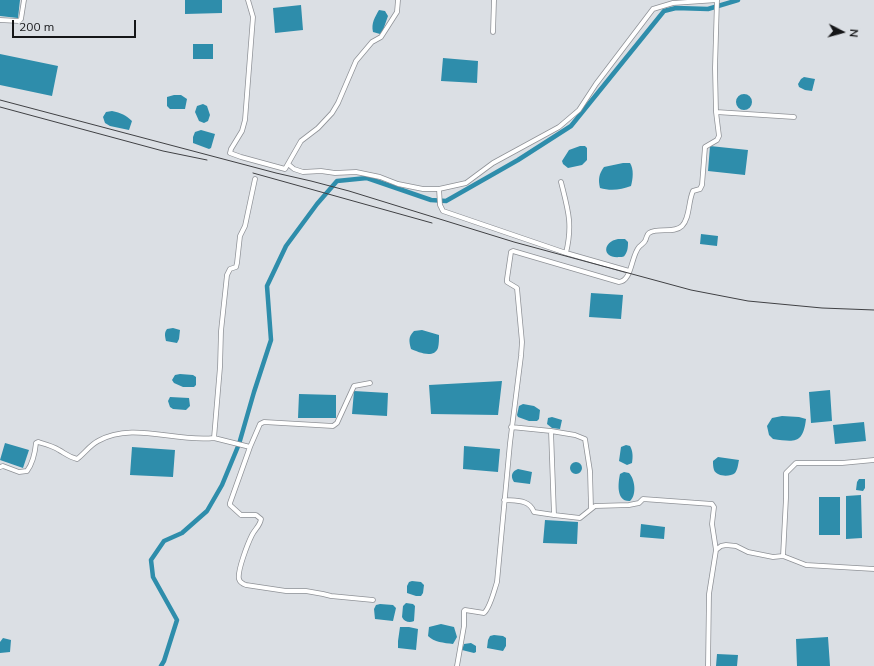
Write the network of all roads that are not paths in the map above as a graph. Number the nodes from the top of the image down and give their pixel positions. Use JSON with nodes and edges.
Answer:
{"nodes":[{"id":1,"x":24,"y":0,"type":"edge"},
{"id":2,"x":248,"y":0,"type":"edge"},
{"id":3,"x":398,"y":0,"type":"edge"},
{"id":4,"x":494,"y":0,"type":"edge"},
{"id":5,"x":717,"y":1,"type":"edge"},
{"id":6,"x":0,"y":20,"type":"edge"},
{"id":7,"x":493,"y":32,"type":"dead end"},
{"id":8,"x":716,"y":112,"type":"junction"},
{"id":9,"x":794,"y":117,"type":"dead end"},
{"id":10,"x":288,"y":164,"type":"junction"},
{"id":11,"x":255,"y":179,"type":"dead end"},
{"id":12,"x":561,"y":182,"type":"dead end"},
{"id":13,"x":439,"y":189,"type":"junction"},
{"id":14,"x":566,"y":253,"type":"junction"},
{"id":15,"x":629,"y":271,"type":"junction"},
{"id":16,"x":370,"y":383,"type":"dead end"},
{"id":17,"x":511,"y":427,"type":"junction"},
{"id":18,"x":551,"y":431,"type":"junction"},
{"id":19,"x":214,"y":438,"type":"junction"},
{"id":20,"x":249,"y":446,"type":"junction"},
{"id":21,"x":874,"y":460,"type":"edge"},
{"id":22,"x":0,"y":467,"type":"edge"},
{"id":23,"x":504,"y":500,"type":"junction"},
{"id":24,"x":592,"y":508,"type":"junction"},
{"id":25,"x":554,"y":515,"type":"junction"},
{"id":26,"x":716,"y":550,"type":"junction"},
{"id":27,"x":782,"y":556,"type":"junction"},
{"id":28,"x":874,"y":569,"type":"edge"},
{"id":29,"x":373,"y":600,"type":"dead end"},
{"id":30,"x":457,"y":666,"type":"edge"},
{"id":31,"x":708,"y":666,"type":"edge"}],
"edges":[{"from":1,"to":6,"type":"street"},
{"from":2,"to":10,"type":"street"},
{"from":3,"to":10,"type":"street"},
{"from":4,"to":7,"type":"street"},
{"from":5,"to":8,"type":"street"},
{"from":5,"to":13,"type":"street"},
{"from":8,"to":9,"type":"street"},
{"from":8,"to":15,"type":"street"},
{"from":10,"to":13,"type":"street"},
{"from":11,"to":19,"type":"street"},
{"from":12,"to":14,"type":"street"},
{"from":13,"to":14,"type":"street"},
{"from":14,"to":15,"type":"street"},
{"from":15,"to":17,"type":"street"},
{"from":16,"to":20,"type":"street"},
{"from":17,"to":18,"type":"street"},
{"from":17,"to":23,"type":"street"},
{"from":18,"to":24,"type":"street"},
{"from":18,"to":25,"type":"street"},
{"from":19,"to":20,"type":"street"},
{"from":19,"to":22,"type":"street"},
{"from":20,"to":29,"type":"street"},
{"from":21,"to":27,"type":"street"},
{"from":23,"to":25,"type":"street"},
{"from":23,"to":30,"type":"street"},
{"from":24,"to":25,"type":"street"},
{"from":24,"to":26,"type":"street"},
{"from":26,"to":27,"type":"street"},
{"from":26,"to":31,"type":"street"},
{"from":27,"to":28,"type":"street"}]}
